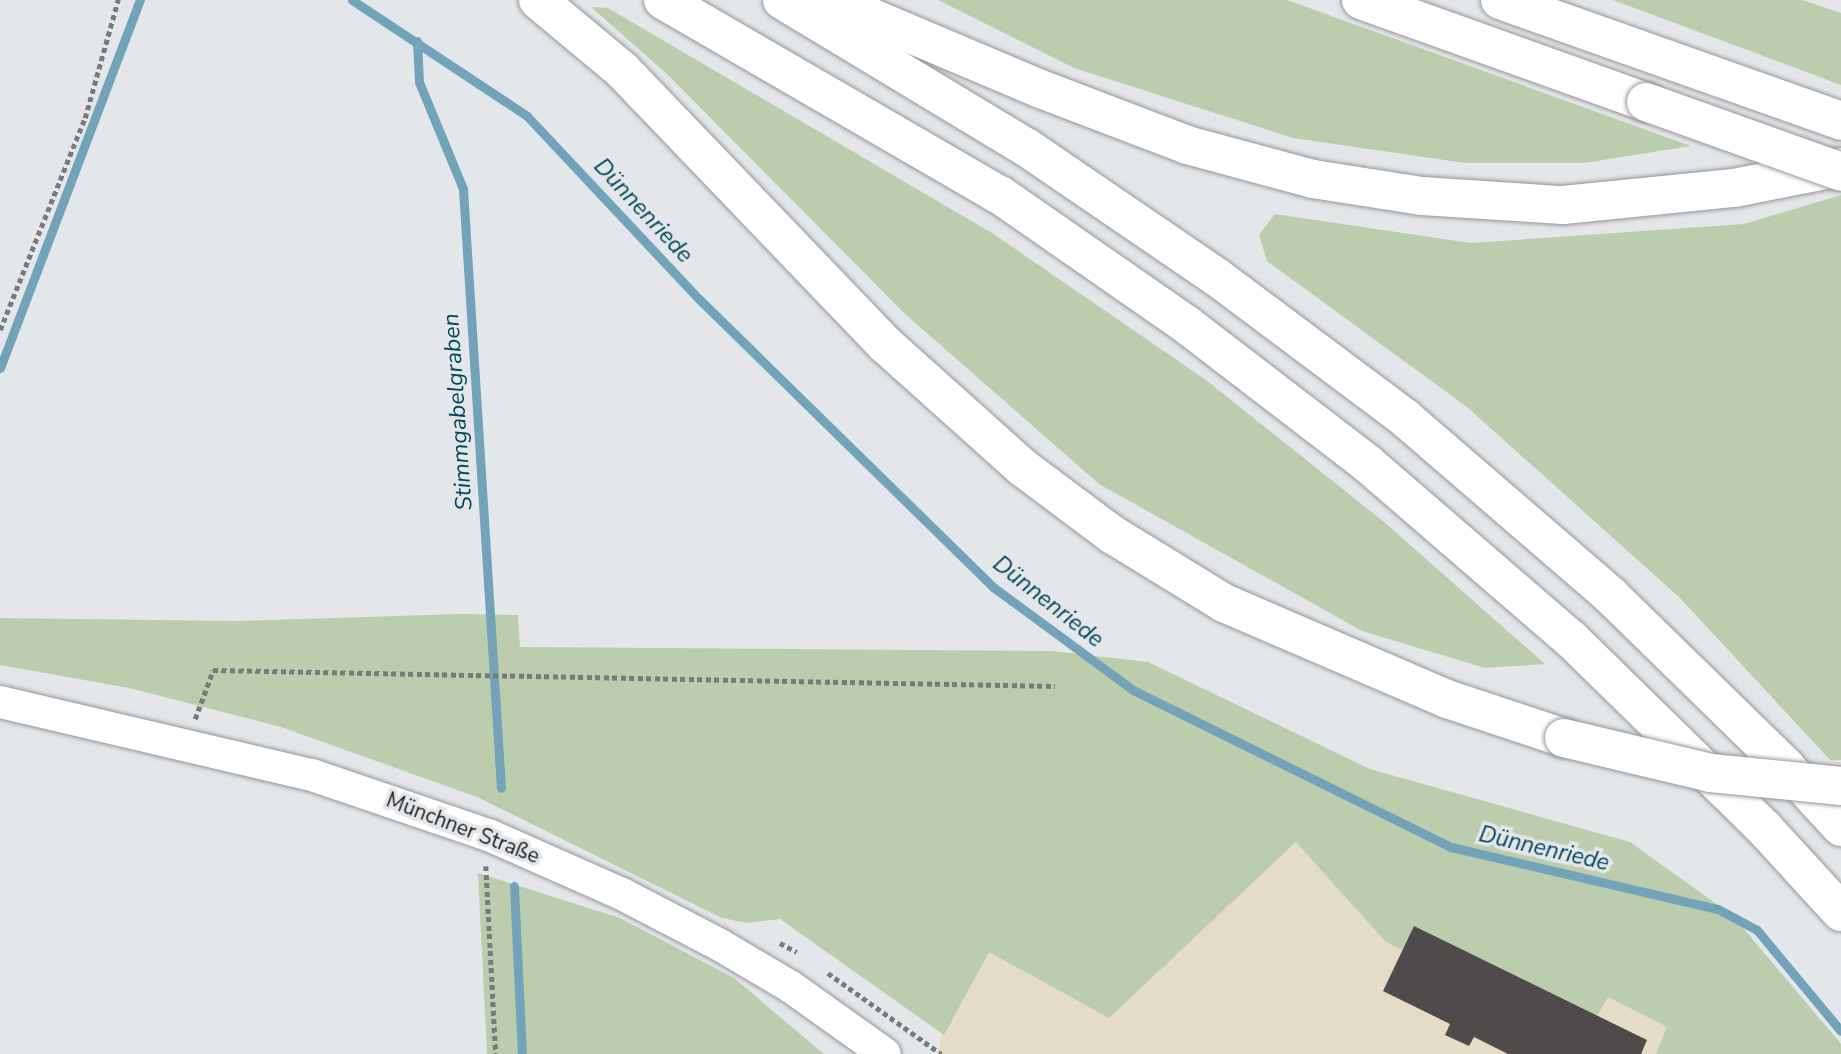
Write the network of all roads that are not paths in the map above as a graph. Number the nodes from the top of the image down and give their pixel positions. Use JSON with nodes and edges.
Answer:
{"nodes":[{"id":1,"x":538,"y":0,"type":"edge"},
{"id":2,"x":663,"y":0,"type":"edge"},
{"id":3,"x":782,"y":0,"type":"edge"},
{"id":4,"x":830,"y":0,"type":"edge"},
{"id":5,"x":1361,"y":0,"type":"edge"},
{"id":6,"x":1500,"y":0,"type":"edge"},
{"id":7,"x":1841,"y":121,"type":"edge"},
{"id":8,"x":1841,"y":169,"type":"edge"},
{"id":9,"x":0,"y":702,"type":"edge"},
{"id":10,"x":1841,"y":786,"type":"edge"},
{"id":11,"x":1841,"y":827,"type":"edge"},
{"id":12,"x":1841,"y":912,"type":"edge"},
{"id":13,"x":885,"y":1054,"type":"edge"}],
"edges":[{"from":1,"to":10,"type":"highway","bridge":true},
{"from":2,"to":12,"type":"highway"},
{"from":3,"to":11,"type":"highway"},
{"from":4,"to":8,"type":"highway"},
{"from":5,"to":8,"type":"highway","bridge":true},
{"from":6,"to":7,"type":"highway"},
{"from":9,"to":13,"type":"street","name":"Münchner Straße"}]}
